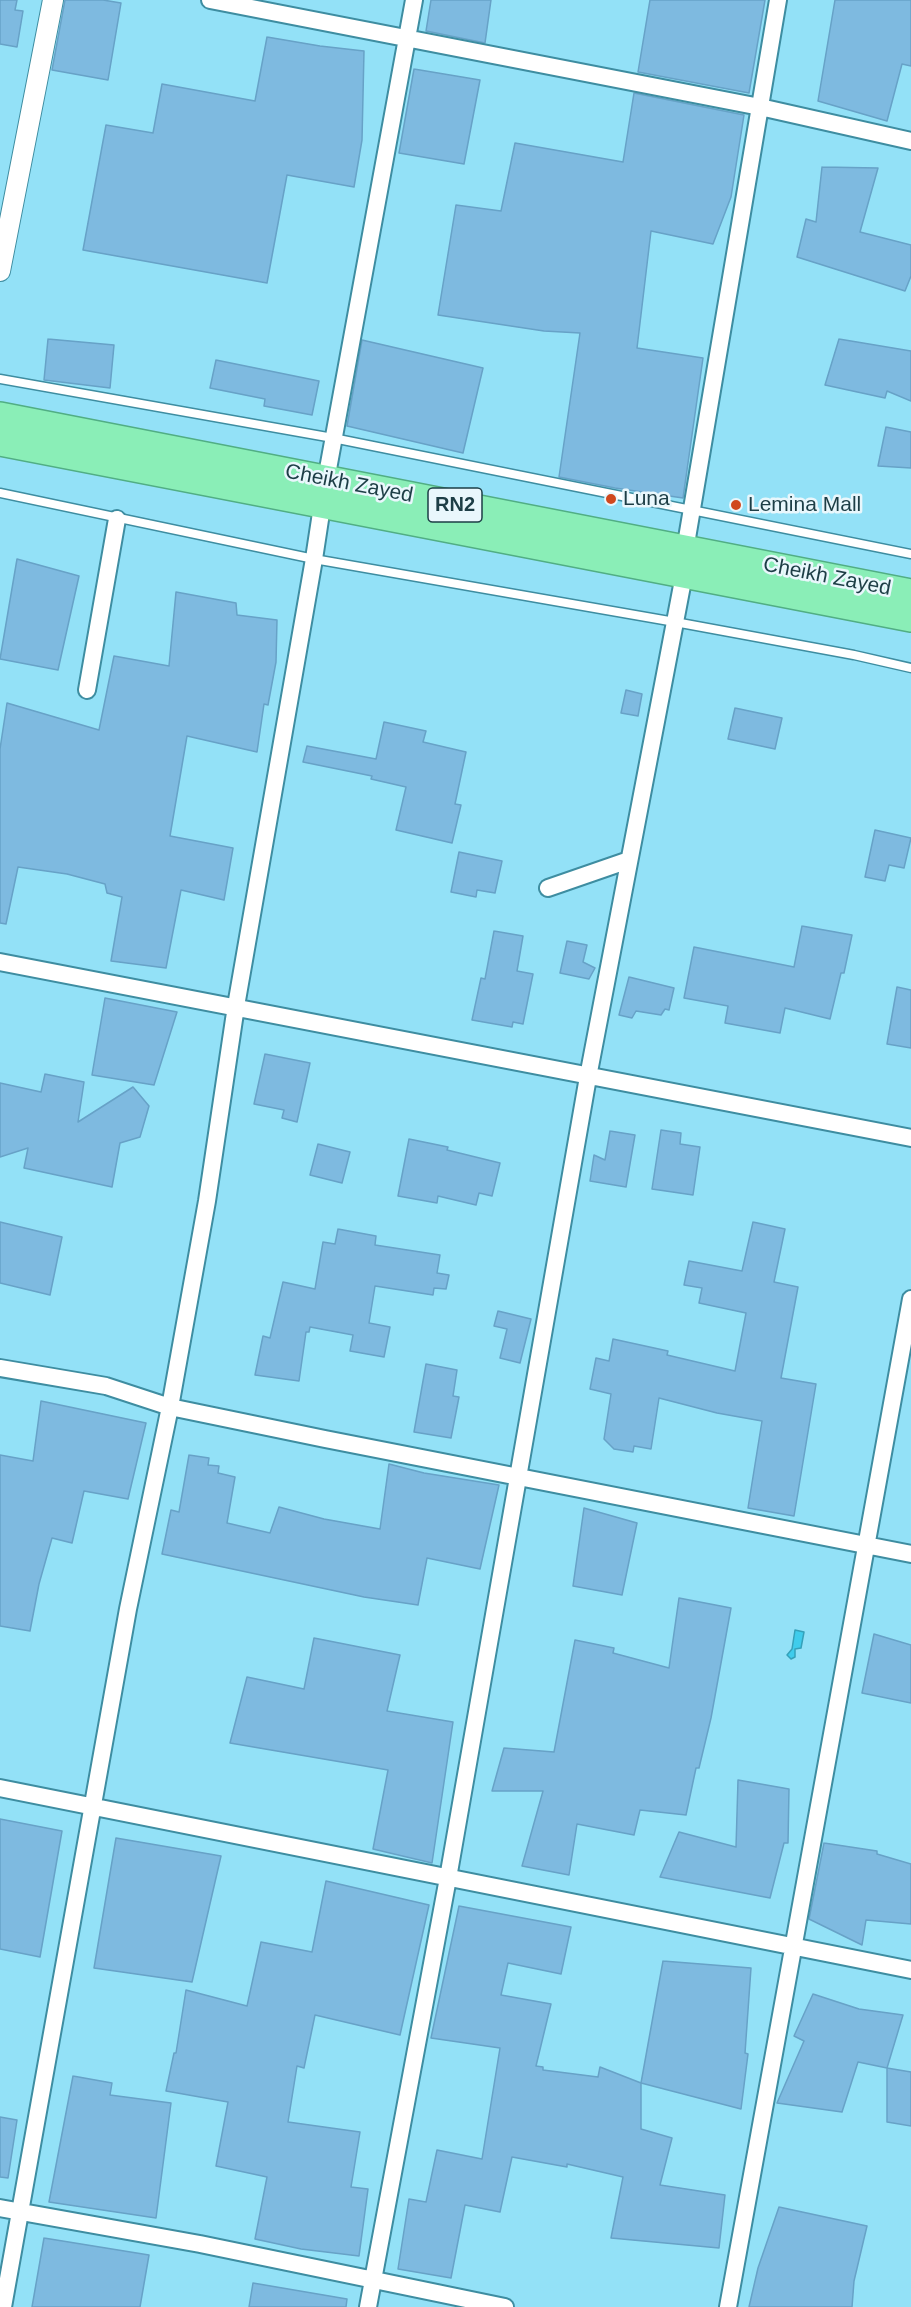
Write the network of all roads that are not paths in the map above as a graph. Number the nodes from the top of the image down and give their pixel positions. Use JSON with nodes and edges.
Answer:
{"nodes":[{"id":1,"x":53,"y":0,"type":"edge"},
{"id":2,"x":210,"y":0,"type":"edge"},
{"id":3,"x":414,"y":0,"type":"edge"},
{"id":4,"x":778,"y":0,"type":"edge"},
{"id":5,"x":407,"y":38,"type":"junction"},
{"id":6,"x":760,"y":107,"type":"junction"},
{"id":7,"x":911,"y":141,"type":"edge"},
{"id":8,"x":0,"y":271,"type":"edge"},
{"id":9,"x":0,"y":379,"type":"edge"},
{"id":10,"x":0,"y":416,"type":"edge"},
{"id":11,"x":333,"y":438,"type":"junction"},
{"id":12,"x":0,"y":442,"type":"edge"},
{"id":13,"x":0,"y":493,"type":"edge"},
{"id":14,"x":323,"y":493,"type":"junction"},
{"id":15,"x":691,"y":512,"type":"junction"},
{"id":16,"x":117,"y":519,"type":"junction"},
{"id":17,"x":911,"y":554,"type":"edge"},
{"id":18,"x":314,"y":559,"type":"junction"},
{"id":19,"x":684,"y":562,"type":"junction"},
{"id":20,"x":911,"y":593,"type":"edge"},
{"id":21,"x":911,"y":618,"type":"edge"},
{"id":22,"x":675,"y":622,"type":"junction"},
{"id":23,"x":911,"y":668,"type":"edge"},
{"id":24,"x":87,"y":690,"type":"dead end"},
{"id":25,"x":629,"y":860,"type":"junction"},
{"id":26,"x":548,"y":888,"type":"dead end"},
{"id":27,"x":0,"y":962,"type":"edge"},
{"id":28,"x":236,"y":1006,"type":"junction"},
{"id":29,"x":588,"y":1077,"type":"junction"},
{"id":30,"x":911,"y":1138,"type":"edge"},
{"id":31,"x":911,"y":1299,"type":"edge"},
{"id":32,"x":0,"y":1368,"type":"edge"},
{"id":33,"x":170,"y":1407,"type":"junction"},
{"id":34,"x":517,"y":1476,"type":"junction"},
{"id":35,"x":866,"y":1545,"type":"junction"},
{"id":36,"x":911,"y":1554,"type":"edge"},
{"id":37,"x":0,"y":1788,"type":"edge"},
{"id":38,"x":92,"y":1807,"type":"junction"},
{"id":39,"x":448,"y":1878,"type":"junction"},
{"id":40,"x":792,"y":1947,"type":"junction"},
{"id":41,"x":911,"y":1970,"type":"edge"},
{"id":42,"x":0,"y":2208,"type":"edge"},
{"id":43,"x":19,"y":2211,"type":"junction"},
{"id":44,"x":372,"y":2281,"type":"junction"},
{"id":45,"x":3,"y":2307,"type":"edge"},
{"id":46,"x":368,"y":2307,"type":"edge"},
{"id":47,"x":505,"y":2307,"type":"edge"},
{"id":48,"x":728,"y":2307,"type":"edge"}],
"edges":[{"from":1,"to":8,"type":"street"},
{"from":2,"to":5,"type":"street"},
{"from":3,"to":5,"type":"street"},
{"from":4,"to":6,"type":"street"},
{"from":5,"to":6,"type":"street"},
{"from":5,"to":11,"type":"street"},
{"from":6,"to":7,"type":"street"},
{"from":6,"to":15,"type":"street"},
{"from":9,"to":11,"type":"lane"},
{"from":10,"to":14,"type":"highway","name":"Cheikh Zayed","number":"RN2"},
{"from":11,"to":14,"type":"street"},
{"from":11,"to":15,"type":"lane"},
{"from":12,"to":14,"type":"highway","name":"Cheikh Zayed","number":"RN2"},
{"from":13,"to":16,"type":"lane"},
{"from":14,"to":18,"type":"street"},
{"from":14,"to":19,"type":"highway","name":"Cheikh Zayed","number":"RN2"},
{"from":15,"to":17,"type":"lane"},
{"from":15,"to":19,"type":"street"},
{"from":16,"to":18,"type":"lane"},
{"from":16,"to":24,"type":"street"},
{"from":18,"to":22,"type":"lane"},
{"from":18,"to":28,"type":"street"},
{"from":19,"to":20,"type":"highway","name":"Cheikh Zayed","number":"RN2"},
{"from":19,"to":21,"type":"highway","name":"Cheikh Zayed","number":"RN2"},
{"from":19,"to":22,"type":"street"},
{"from":22,"to":23,"type":"lane"},
{"from":22,"to":25,"type":"street"},
{"from":25,"to":26,"type":"street"},
{"from":25,"to":29,"type":"street"},
{"from":27,"to":28,"type":"street"},
{"from":28,"to":29,"type":"street"},
{"from":28,"to":33,"type":"street"},
{"from":29,"to":30,"type":"street"},
{"from":29,"to":34,"type":"street"},
{"from":31,"to":35,"type":"street"},
{"from":32,"to":33,"type":"street"},
{"from":33,"to":34,"type":"street"},
{"from":33,"to":38,"type":"street"},
{"from":34,"to":35,"type":"street"},
{"from":34,"to":39,"type":"street"},
{"from":35,"to":36,"type":"street"},
{"from":35,"to":40,"type":"street"},
{"from":37,"to":38,"type":"street"},
{"from":38,"to":39,"type":"street"},
{"from":38,"to":43,"type":"street"},
{"from":39,"to":40,"type":"street"},
{"from":39,"to":44,"type":"street"},
{"from":40,"to":41,"type":"street"},
{"from":40,"to":48,"type":"street"},
{"from":42,"to":43,"type":"street"},
{"from":43,"to":44,"type":"street"},
{"from":43,"to":45,"type":"street"},
{"from":44,"to":46,"type":"street"},
{"from":44,"to":47,"type":"street"}]}
